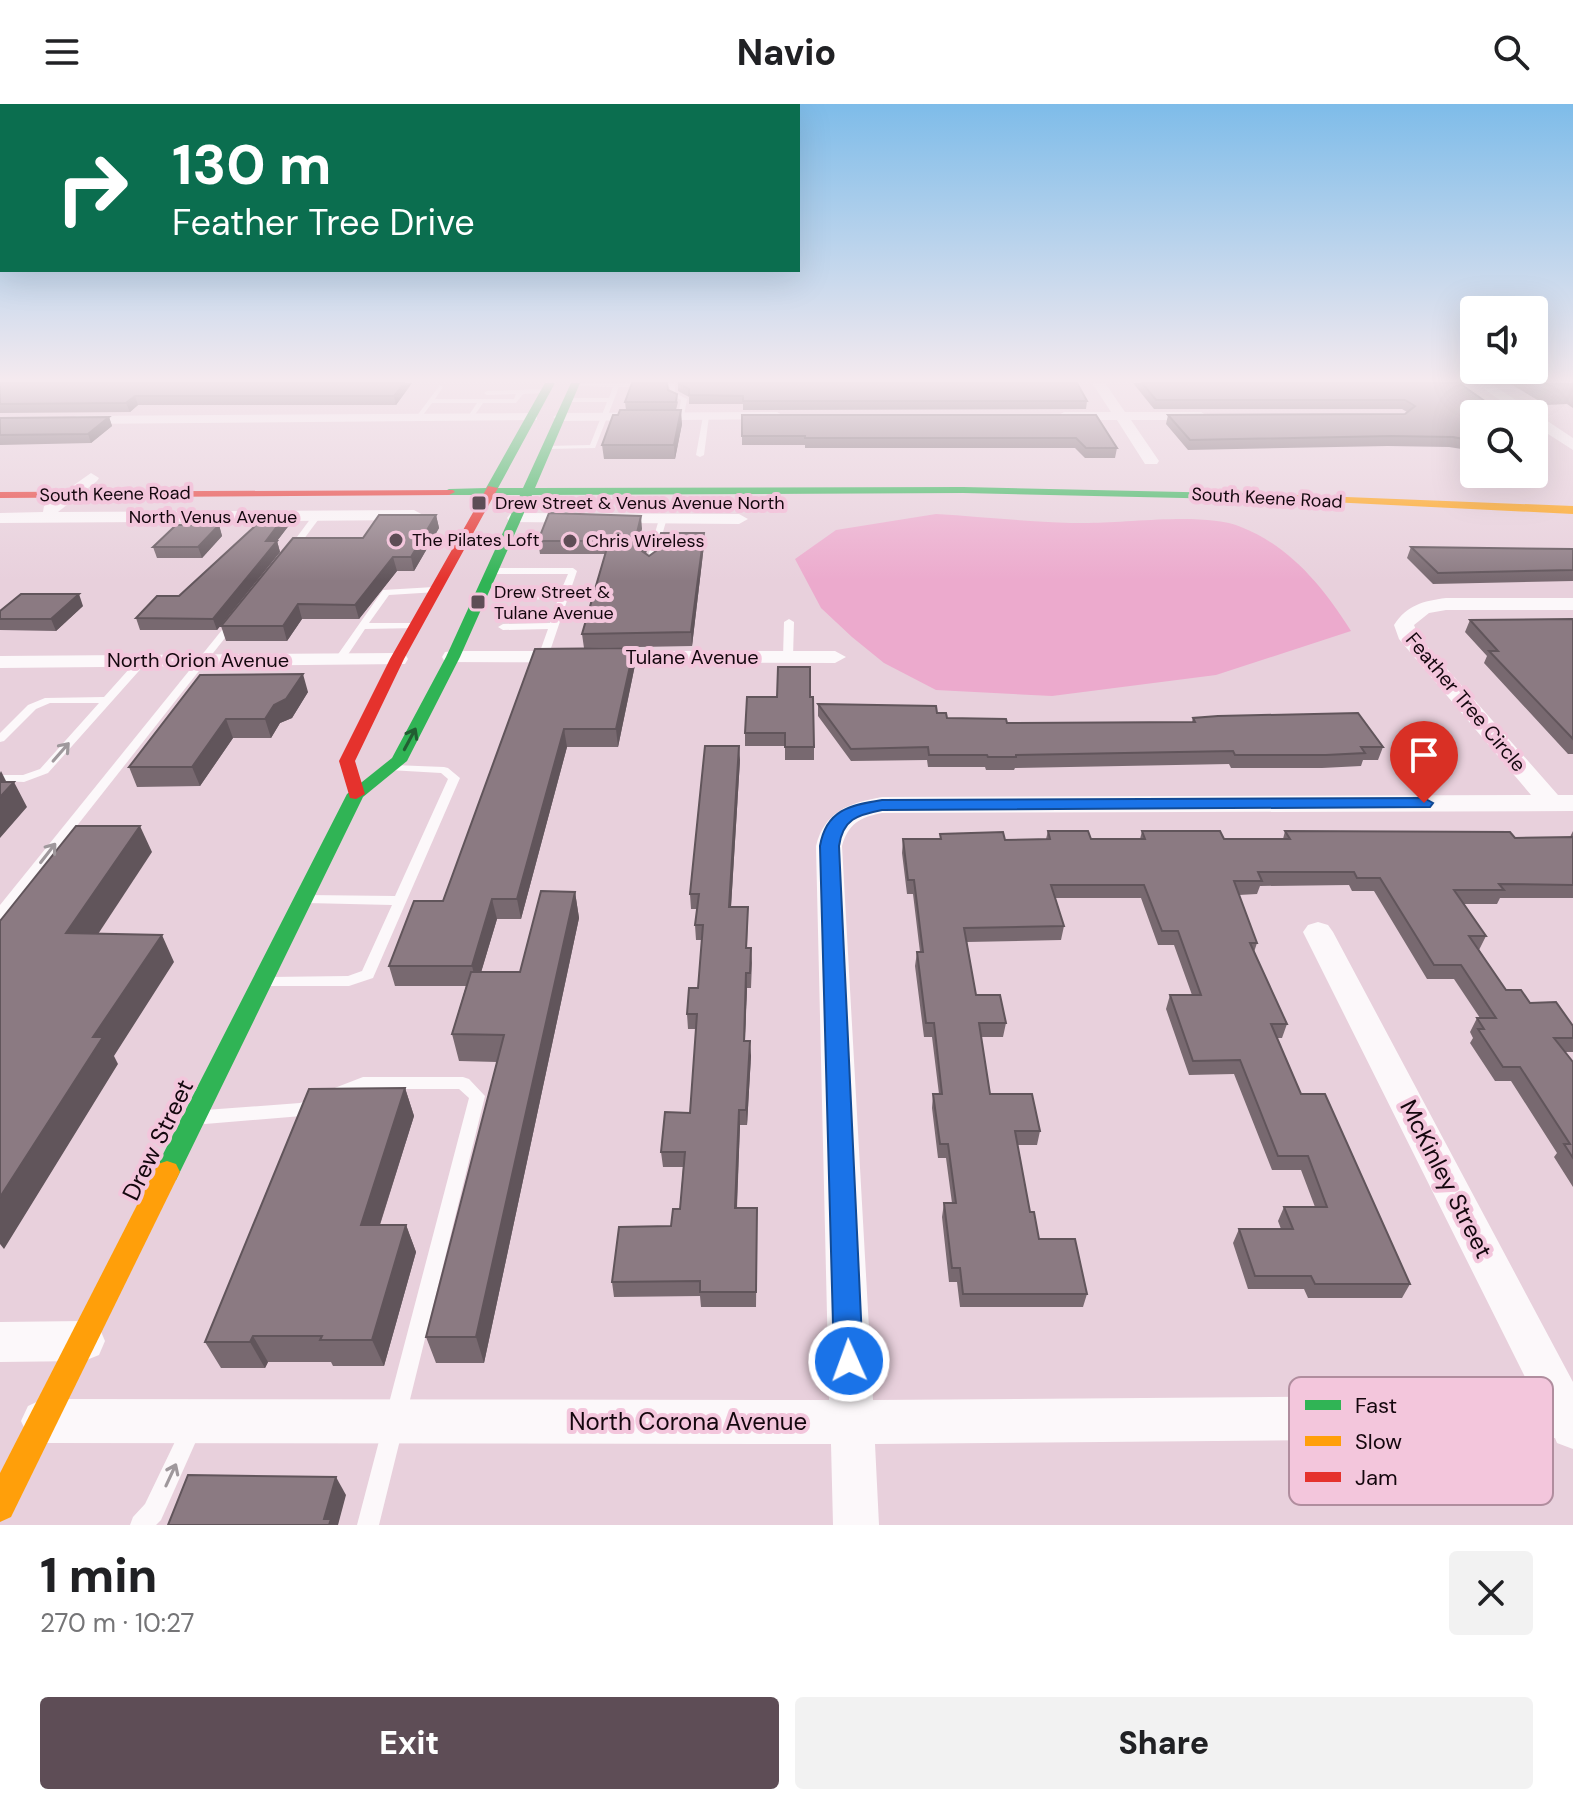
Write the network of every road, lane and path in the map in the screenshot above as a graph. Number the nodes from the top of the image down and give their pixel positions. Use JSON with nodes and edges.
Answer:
{"nodes":[{"id":1,"x":524,"y":449,"type":"edge"},
{"id":2,"x":527,"y":449,"type":"edge"},
{"id":3,"x":536,"y":449,"type":"edge"},
{"id":4,"x":588,"y":449,"type":"edge"},
{"id":5,"x":701,"y":449,"type":"edge"},
{"id":6,"x":1143,"y":449,"type":"edge"},
{"id":7,"x":700,"y":455,"type":"dead end"},
{"id":8,"x":1151,"y":461,"type":"dead end"},
{"id":9,"x":91,"y":478,"type":"junction"},
{"id":10,"x":517,"y":479,"type":"junction"},
{"id":11,"x":0,"y":480,"type":"edge"},
{"id":12,"x":668,"y":489,"type":"junction"},
{"id":13,"x":165,"y":494,"type":"junction"},
{"id":14,"x":0,"y":495,"type":"edge"},
{"id":15,"x":69,"y":495,"type":"junction"},
{"id":16,"x":1573,"y":497,"type":"edge"},
{"id":17,"x":478,"y":510,"type":"junction"},
{"id":18,"x":1573,"y":510,"type":"edge"},
{"id":19,"x":425,"y":515,"type":"edge"},
{"id":20,"x":317,"y":516,"type":"junction"},
{"id":21,"x":0,"y":518,"type":"edge"},
{"id":22,"x":40,"y":518,"type":"junction"},
{"id":23,"x":516,"y":518,"type":"junction"},
{"id":24,"x":663,"y":518,"type":"junction"},
{"id":25,"x":739,"y":519,"type":"dead end"},
{"id":26,"x":284,"y":558,"type":"edge"},
{"id":27,"x":650,"y":563,"type":"edge"},
{"id":28,"x":492,"y":571,"type":"junction"},
{"id":29,"x":434,"y":590,"type":"junction"},
{"id":30,"x":564,"y":596,"type":"junction"},
{"id":31,"x":515,"y":597,"type":"dead end"},
{"id":32,"x":1573,"y":604,"type":"edge"},
{"id":33,"x":238,"y":616,"type":"edge"},
{"id":34,"x":789,"y":622,"type":"dead end"},
{"id":35,"x":362,"y":626,"type":"junction"},
{"id":36,"x":415,"y":626,"type":"junction"},
{"id":37,"x":554,"y":626,"type":"junction"},
{"id":38,"x":503,"y":627,"type":"dead end"},
{"id":39,"x":453,"y":657,"type":"junction"},
{"id":40,"x":543,"y":657,"type":"junction"},
{"id":41,"x":788,"y":657,"type":"junction"},
{"id":42,"x":835,"y":657,"type":"dead end"},
{"id":43,"x":397,"y":659,"type":"junction"},
{"id":44,"x":201,"y":660,"type":"junction"},
{"id":45,"x":339,"y":660,"type":"junction"},
{"id":46,"x":142,"y":661,"type":"junction"},
{"id":47,"x":0,"y":662,"type":"edge"},
{"id":48,"x":107,"y":700,"type":"junction"},
{"id":49,"x":0,"y":739,"type":"edge"},
{"id":50,"x":390,"y":768,"type":"junction"},
{"id":51,"x":0,"y":778,"type":"edge"},
{"id":52,"x":356,"y":794,"type":"junction"},
{"id":53,"x":1562,"y":803,"type":"edge"},
{"id":54,"x":304,"y":899,"type":"junction"},
{"id":55,"x":400,"y":901,"type":"junction"},
{"id":56,"x":0,"y":914,"type":"edge"},
{"id":57,"x":1318,"y":932,"type":"dead end"},
{"id":58,"x":263,"y":982,"type":"junction"},
{"id":59,"x":195,"y":1118,"type":"junction"},
{"id":60,"x":84,"y":1341,"type":"junction"},
{"id":61,"x":0,"y":1342,"type":"edge"},
{"id":62,"x":1549,"y":1377,"type":"edge"},
{"id":63,"x":1553,"y":1384,"type":"edge"},
{"id":64,"x":1571,"y":1419,"type":"edge"},
{"id":65,"x":1289,"y":1420,"type":"edge"},
{"id":66,"x":43,"y":1421,"type":"junction"},
{"id":67,"x":195,"y":1421,"type":"junction"},
{"id":68,"x":396,"y":1421,"type":"junction"},
{"id":69,"x":851,"y":1422,"type":"junction"},
{"id":70,"x":0,"y":1506,"type":"edge"},
{"id":71,"x":141,"y":1525,"type":"edge"},
{"id":72,"x":368,"y":1525,"type":"edge"},
{"id":73,"x":856,"y":1525,"type":"edge"}],
"edges":[{"from":1,"to":10,"type":"main road","name":"Drew Street"},
{"from":2,"to":10,"type":"main road"},
{"from":3,"to":10,"type":"main road","name":"Drew Street"},
{"from":4,"to":10,"type":"lane"},
{"from":5,"to":7,"type":"lane"},
{"from":6,"to":8,"type":"street"},
{"from":9,"to":10,"type":"main road","name":"South Keene Road"},
{"from":9,"to":11,"type":"main road","name":"South Keene Road"},
{"from":9,"to":15,"type":"street"},
{"from":10,"to":12,"type":"main road","name":"South Keene Road"},
{"from":10,"to":13,"type":"main road","name":"South Keene Road"},
{"from":10,"to":16,"type":"main road","name":"South Keene Road"},
{"from":10,"to":17,"type":"main road","name":"Drew Street"},
{"from":10,"to":23,"type":"main road","name":"Drew Street"},
{"from":10,"to":39,"type":"main road"},
{"from":12,"to":18,"type":"main road","name":"South Keene Road"},
{"from":12,"to":24,"type":"street"},
{"from":13,"to":15,"type":"main road","name":"South Keene Road"},
{"from":13,"to":17,"type":"main road"},
{"from":14,"to":15,"type":"main road","name":"South Keene Road"},
{"from":15,"to":22,"type":"street"},
{"from":17,"to":29,"type":"main road","name":"Drew Street"},
{"from":19,"to":20,"type":"street","name":"North Venus Avenue"},
{"from":20,"to":22,"type":"street","name":"North Venus Avenue"},
{"from":20,"to":26,"type":"lane"},
{"from":21,"to":22,"type":"street","name":"North Venus Avenue"},
{"from":23,"to":24,"type":"street"},
{"from":23,"to":28,"type":"main road","name":"Drew Street"},
{"from":24,"to":25,"type":"street"},
{"from":24,"to":27,"type":"lane"},
{"from":28,"to":30,"type":"lane"},
{"from":28,"to":39,"type":"main road","name":"Drew Street"},
{"from":29,"to":35,"type":"lane"},
{"from":29,"to":36,"type":"main road","name":"Drew Street"},
{"from":30,"to":31,"type":"lane"},
{"from":30,"to":37,"type":"lane"},
{"from":32,"to":53,"type":"street","name":"Feather Tree Circle"},
{"from":33,"to":44,"type":"lane"},
{"from":34,"to":41,"type":"lane"},
{"from":35,"to":36,"type":"lane"},
{"from":35,"to":45,"type":"lane"},
{"from":36,"to":43,"type":"main road","name":"Drew Street"},
{"from":37,"to":38,"type":"lane"},
{"from":37,"to":40,"type":"lane"},
{"from":39,"to":40,"type":"street","name":"Tulane Avenue"},
{"from":50,"to":39,"type":"main road","name":"Drew Street","one_way":true},
{"from":40,"to":41,"type":"street","name":"Tulane Avenue"},
{"from":41,"to":42,"type":"street","name":"Tulane Avenue"},
{"from":43,"to":45,"type":"street","name":"North Orion Avenue"},
{"from":43,"to":52,"type":"main road","name":"Drew Street"},
{"from":44,"to":45,"type":"street","name":"North Orion Avenue"},
{"from":44,"to":46,"type":"street","name":"North Orion Avenue"},
{"from":56,"to":44,"type":"lane","one_way":true},
{"from":46,"to":47,"type":"street","name":"North Orion Avenue"},
{"from":46,"to":48,"type":"lane"},
{"from":48,"to":49,"type":"lane"},
{"from":51,"to":48,"type":"lane","one_way":true},
{"from":50,"to":52,"type":"main road","name":"Drew Street"},
{"from":50,"to":55,"type":"lane"},
{"from":52,"to":54,"type":"main road","name":"Drew Street"},
{"from":53,"to":69,"type":"street"},
{"from":54,"to":55,"type":"lane"},
{"from":54,"to":58,"type":"main road","name":"Drew Street"},
{"from":55,"to":58,"type":"lane"},
{"from":57,"to":62,"type":"street","name":"McKinley Street"},
{"from":58,"to":59,"type":"main road","name":"Drew Street"},
{"from":59,"to":60,"type":"main road","name":"Drew Street"},
{"from":59,"to":68,"type":"lane"},
{"from":60,"to":61,"type":"street"},
{"from":60,"to":66,"type":"main road","name":"Drew Street"},
{"from":63,"to":64,"type":"street","name":"McKinley Street"},
{"from":65,"to":69,"type":"street","name":"North Corona Avenue"},
{"from":66,"to":67,"type":"street","name":"North Corona Avenue"},
{"from":66,"to":70,"type":"main road","name":"Drew Street"},
{"from":67,"to":68,"type":"street","name":"North Corona Avenue"},
{"from":71,"to":67,"type":"lane","one_way":true},
{"from":68,"to":69,"type":"street","name":"North Corona Avenue"},
{"from":68,"to":72,"type":"lane"},
{"from":69,"to":73,"type":"street"}]}
